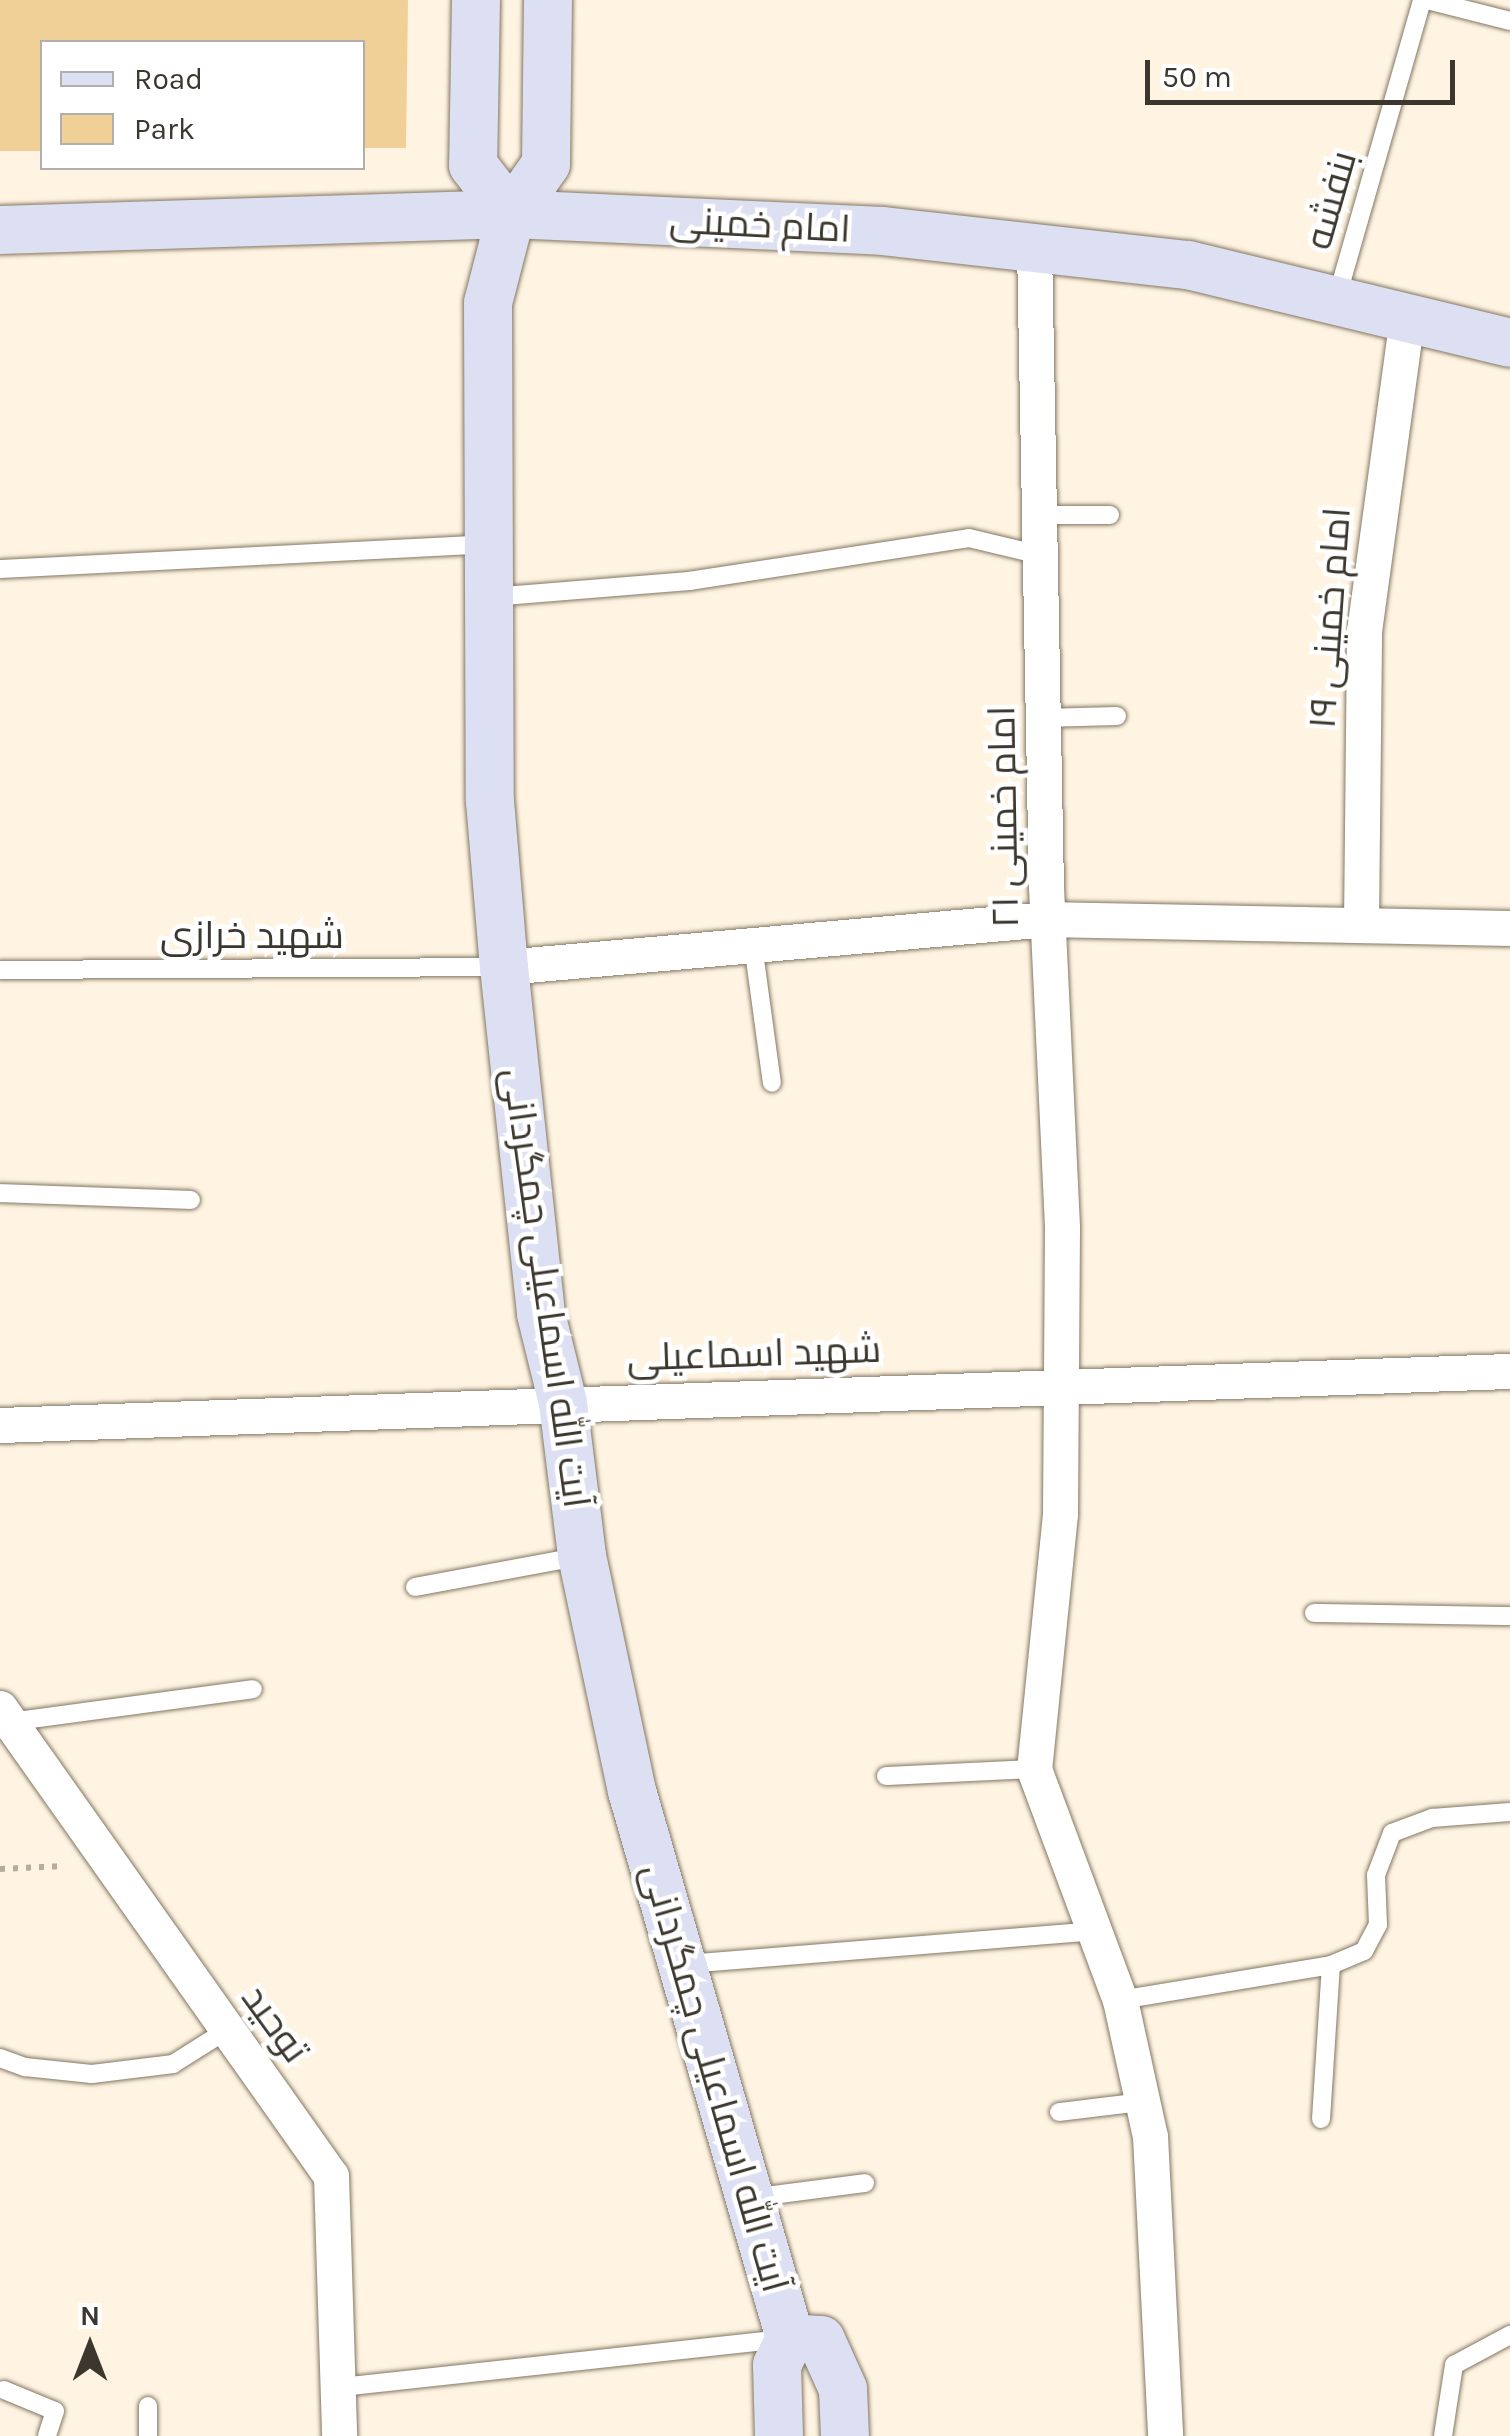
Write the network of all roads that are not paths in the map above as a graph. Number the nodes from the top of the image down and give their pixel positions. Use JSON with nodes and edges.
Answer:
{"nodes":[{"id":1,"x":476,"y":0,"type":"edge"},
{"id":2,"x":548,"y":0,"type":"edge"},
{"id":3,"x":1425,"y":0,"type":"edge"},
{"id":4,"x":1510,"y":21,"type":"edge"},
{"id":5,"x":511,"y":214,"type":"junction"},
{"id":6,"x":0,"y":230,"type":"edge"},
{"id":7,"x":1034,"y":246,"type":"junction"},
{"id":8,"x":1336,"y":303,"type":"junction"},
{"id":9,"x":1406,"y":319,"type":"junction"},
{"id":10,"x":1510,"y":343,"type":"edge"},
{"id":11,"x":1039,"y":515,"type":"junction"},
{"id":12,"x":1110,"y":515,"type":"dead end"},
{"id":13,"x":488,"y":544,"type":"junction"},
{"id":14,"x":1040,"y":555,"type":"junction"},
{"id":15,"x":0,"y":570,"type":"edge"},
{"id":16,"x":489,"y":598,"type":"junction"},
{"id":17,"x":1116,"y":716,"type":"dead end"},
{"id":18,"x":1044,"y":718,"type":"junction"},
{"id":19,"x":1048,"y":919,"type":"junction"},
{"id":20,"x":1361,"y":925,"type":"junction"},
{"id":21,"x":1510,"y":928,"type":"edge"},
{"id":22,"x":753,"y":945,"type":"junction"},
{"id":23,"x":504,"y":967,"type":"junction"},
{"id":24,"x":0,"y":970,"type":"edge"},
{"id":25,"x":772,"y":1083,"type":"dead end"},
{"id":26,"x":0,"y":1193,"type":"edge"},
{"id":27,"x":191,"y":1200,"type":"dead end"},
{"id":28,"x":1510,"y":1370,"type":"edge"},
{"id":29,"x":1062,"y":1386,"type":"junction"},
{"id":30,"x":563,"y":1402,"type":"junction"},
{"id":31,"x":0,"y":1425,"type":"edge"},
{"id":32,"x":582,"y":1556,"type":"junction"},
{"id":33,"x":415,"y":1586,"type":"dead end"},
{"id":34,"x":1314,"y":1613,"type":"dead end"},
{"id":35,"x":1510,"y":1616,"type":"edge"},
{"id":36,"x":254,"y":1688,"type":"dead end"},
{"id":37,"x":5,"y":1715,"type":"edge"},
{"id":38,"x":0,"y":1759,"type":"edge"},
{"id":39,"x":1034,"y":1769,"type":"junction"},
{"id":40,"x":886,"y":1776,"type":"dead end"},
{"id":41,"x":1510,"y":1812,"type":"edge"},
{"id":42,"x":1094,"y":1931,"type":"junction"},
{"id":43,"x":678,"y":1964,"type":"junction"},
{"id":44,"x":1330,"y":1965,"type":"junction"},
{"id":45,"x":1120,"y":2000,"type":"junction"},
{"id":46,"x":226,"y":2030,"type":"junction"},
{"id":47,"x":0,"y":2058,"type":"edge"},
{"id":48,"x":1142,"y":2102,"type":"junction"},
{"id":49,"x":1059,"y":2112,"type":"dead end"},
{"id":50,"x":1321,"y":2118,"type":"dead end"},
{"id":51,"x":864,"y":2183,"type":"dead end"},
{"id":52,"x":749,"y":2198,"type":"junction"},
{"id":53,"x":1510,"y":2334,"type":"edge"},
{"id":54,"x":790,"y":2338,"type":"junction"},
{"id":55,"x":340,"y":2387,"type":"junction"},
{"id":56,"x":4,"y":2390,"type":"dead end"},
{"id":57,"x":148,"y":2406,"type":"dead end"},
{"id":58,"x":47,"y":2436,"type":"edge"},
{"id":59,"x":148,"y":2436,"type":"edge"},
{"id":60,"x":339,"y":2436,"type":"edge"},
{"id":61,"x":778,"y":2436,"type":"edge"},
{"id":62,"x":845,"y":2436,"type":"edge"},
{"id":63,"x":1164,"y":2436,"type":"edge"},
{"id":64,"x":1443,"y":2436,"type":"edge"}],
"edges":[{"from":1,"to":5,"type":"main road"},
{"from":2,"to":5,"type":"main road"},
{"from":3,"to":4,"type":"lane"},
{"from":3,"to":8,"type":"lane","name":"بنفشه"},
{"from":5,"to":6,"type":"main road","name":"امام خمینی"},
{"from":5,"to":7,"type":"main road","name":"امام خمینی"},
{"from":5,"to":13,"type":"main road","name":"آیت الله اسماعیلی چمگردانی"},
{"from":7,"to":8,"type":"main road","name":"امام خمینی"},
{"from":7,"to":11,"type":"street","name":"امام خمینی ۲۱"},
{"from":8,"to":9,"type":"main road","name":"امام خمینی"},
{"from":9,"to":10,"type":"main road","name":"امام خمینی"},
{"from":9,"to":20,"type":"street","name":"امام خمینی ۱۹"},
{"from":11,"to":12,"type":"lane"},
{"from":11,"to":14,"type":"street","name":"امام خمینی ۲۱"},
{"from":13,"to":15,"type":"lane"},
{"from":13,"to":16,"type":"main road","name":"آیت الله اسماعیلی چمگردانی"},
{"from":14,"to":16,"type":"lane"},
{"from":14,"to":18,"type":"street","name":"امام خمینی ۲۱"},
{"from":16,"to":23,"type":"main road","name":"آیت الله اسماعیلی چمگردانی"},
{"from":17,"to":18,"type":"lane"},
{"from":18,"to":19,"type":"street","name":"امام خمینی ۲۱"},
{"from":19,"to":20,"type":"street"},
{"from":19,"to":22,"type":"street"},
{"from":19,"to":29,"type":"street","name":"امام خمینی ۲۱"},
{"from":20,"to":21,"type":"street"},
{"from":22,"to":23,"type":"street"},
{"from":22,"to":25,"type":"lane"},
{"from":23,"to":24,"type":"lane","name":"شهید خرازی"},
{"from":23,"to":30,"type":"main road","name":"آیت الله اسماعیلی چمگردانی"},
{"from":26,"to":27,"type":"lane"},
{"from":28,"to":29,"type":"street","name":"شهید اسماعیلی"},
{"from":29,"to":30,"type":"street","name":"شهید اسماعیلی"},
{"from":29,"to":39,"type":"street","name":"امام خمینی ۲۱"},
{"from":30,"to":31,"type":"street","name":"شهید اسماعیلی"},
{"from":30,"to":32,"type":"main road","name":"آیت الله اسماعیلی چمگردانی"},
{"from":32,"to":33,"type":"lane"},
{"from":32,"to":43,"type":"main road","name":"آیت الله اسماعیلی چمگردانی"},
{"from":34,"to":35,"type":"lane"},
{"from":36,"to":37,"type":"lane"},
{"from":37,"to":38,"type":"street"},
{"from":37,"to":46,"type":"street","name":"توحید"},
{"from":39,"to":40,"type":"lane"},
{"from":39,"to":42,"type":"street"},
{"from":41,"to":44,"type":"lane"},
{"from":42,"to":43,"type":"lane"},
{"from":42,"to":45,"type":"street"},
{"from":43,"to":52,"type":"main road","name":"آیت الله اسماعیلی چمگردانی"},
{"from":44,"to":45,"type":"lane"},
{"from":44,"to":50,"type":"lane"},
{"from":45,"to":48,"type":"street"},
{"from":46,"to":47,"type":"lane"},
{"from":46,"to":55,"type":"street","name":"توحید"},
{"from":48,"to":49,"type":"lane"},
{"from":48,"to":63,"type":"street"},
{"from":51,"to":52,"type":"lane"},
{"from":52,"to":54,"type":"main road","name":"آیت الله اسماعیلی چمگردانی"},
{"from":53,"to":64,"type":"lane"},
{"from":54,"to":55,"type":"lane"},
{"from":54,"to":61,"type":"main road"},
{"from":54,"to":62,"type":"main road"},
{"from":55,"to":60,"type":"street","name":"توحید"},
{"from":56,"to":58,"type":"lane"},
{"from":57,"to":59,"type":"lane"}]}
